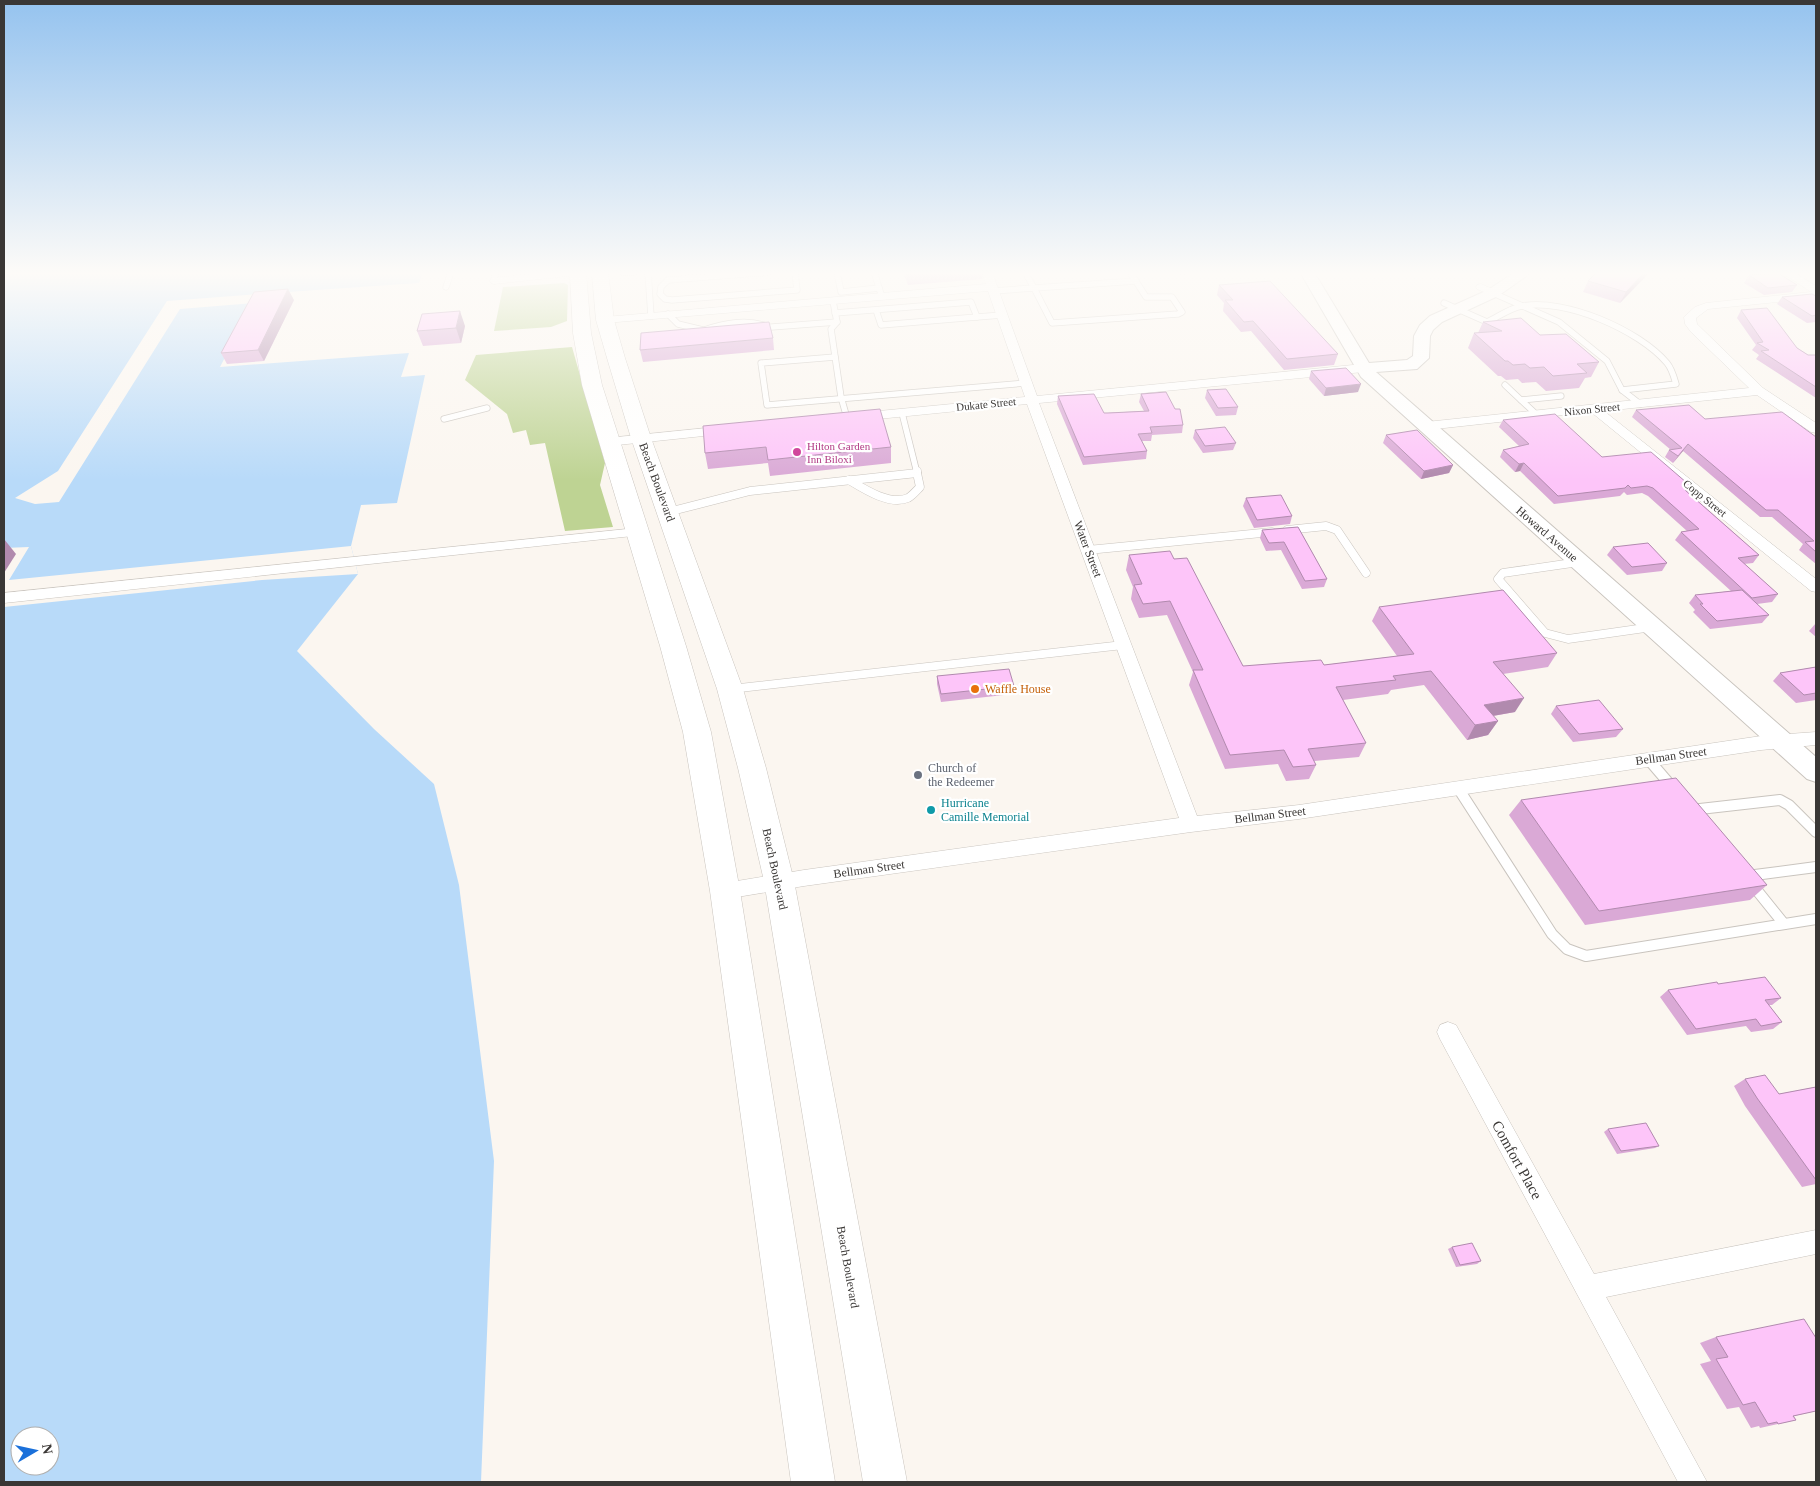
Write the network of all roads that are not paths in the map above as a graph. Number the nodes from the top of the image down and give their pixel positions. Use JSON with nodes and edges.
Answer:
{"nodes":[{"id":1,"x":583,"y":341,"type":"edge"},
{"id":2,"x":612,"y":341,"type":"edge"},
{"id":3,"x":833,"y":341,"type":"edge"},
{"id":4,"x":1011,"y":341,"type":"edge"},
{"id":5,"x":1347,"y":341,"type":"edge"},
{"id":6,"x":1412,"y":341,"type":"edge"},
{"id":7,"x":1422,"y":341,"type":"edge"},
{"id":8,"x":1583,"y":341,"type":"edge"},
{"id":9,"x":1643,"y":341,"type":"edge"},
{"id":10,"x":1707,"y":341,"type":"edge"},
{"id":11,"x":835,"y":357,"type":"junction"},
{"id":12,"x":1363,"y":368,"type":"junction"},
{"id":13,"x":1026,"y":384,"type":"junction"},
{"id":14,"x":1505,"y":385,"type":"dead end"},
{"id":15,"x":1622,"y":390,"type":"junction"},
{"id":16,"x":1759,"y":390,"type":"junction"},
{"id":17,"x":1562,"y":396,"type":"edge"},
{"id":18,"x":841,"y":398,"type":"junction"},
{"id":19,"x":1032,"y":400,"type":"junction"},
{"id":20,"x":1521,"y":400,"type":"junction"},
{"id":21,"x":1640,"y":404,"type":"junction"},
{"id":22,"x":487,"y":408,"type":"dead end"},
{"id":23,"x":1594,"y":409,"type":"junction"},
{"id":24,"x":902,"y":412,"type":"junction"},
{"id":25,"x":1537,"y":415,"type":"junction"},
{"id":26,"x":444,"y":419,"type":"dead end"},
{"id":27,"x":842,"y":419,"type":"joint"},
{"id":28,"x":1426,"y":426,"type":"junction"},
{"id":29,"x":743,"y":429,"type":"edge"},
{"id":30,"x":1816,"y":430,"type":"edge"},
{"id":31,"x":642,"y":438,"type":"junction"},
{"id":32,"x":608,"y":442,"type":"junction"},
{"id":33,"x":917,"y":473,"type":"junction"},
{"id":34,"x":849,"y":480,"type":"junction"},
{"id":35,"x":668,"y":512,"type":"junction"},
{"id":36,"x":637,"y":532,"type":"junction"},
{"id":37,"x":1088,"y":550,"type":"junction"},
{"id":38,"x":1580,"y":562,"type":"junction"},
{"id":39,"x":1366,"y":573,"type":"dead end"},
{"id":40,"x":1816,"y":587,"type":"edge"},
{"id":41,"x":4,"y":598,"type":"edge"},
{"id":42,"x":1652,"y":627,"type":"junction"},
{"id":43,"x":1123,"y":645,"type":"junction"},
{"id":44,"x":730,"y":689,"type":"junction"},
{"id":45,"x":1816,"y":739,"type":"edge"},
{"id":46,"x":1782,"y":742,"type":"junction"},
{"id":47,"x":1649,"y":760,"type":"junction"},
{"id":48,"x":1816,"y":772,"type":"edge"},
{"id":49,"x":1458,"y":788,"type":"junction"},
{"id":50,"x":1191,"y":824,"type":"junction"},
{"id":51,"x":1816,"y":832,"type":"edge"},
{"id":52,"x":1816,"y":867,"type":"edge"},
{"id":53,"x":779,"y":881,"type":"junction"},
{"id":54,"x":725,"y":891,"type":"junction"},
{"id":55,"x":1816,"y":919,"type":"edge"},
{"id":56,"x":1784,"y":924,"type":"junction"},
{"id":57,"x":1448,"y":1032,"type":"dead end"},
{"id":58,"x":1816,"y":1242,"type":"edge"},
{"id":59,"x":1587,"y":1288,"type":"junction"},
{"id":60,"x":813,"y":1482,"type":"edge"},
{"id":61,"x":885,"y":1482,"type":"edge"},
{"id":62,"x":1693,"y":1482,"type":"edge"}],
"edges":[{"from":1,"to":32,"type":"main road"},
{"from":2,"to":31,"type":"main road","name":"Beach Boulevard"},
{"from":3,"to":11,"type":"lane"},
{"from":4,"to":13,"type":"street","name":"Water Street"},
{"from":5,"to":12,"type":"main road","name":"Howard Avenue"},
{"from":6,"to":12,"type":"main road"},
{"from":7,"to":12,"type":"main road"},
{"from":8,"to":15,"type":"lane"},
{"from":9,"to":15,"type":"lane"},
{"from":10,"to":16,"type":"street"},
{"from":11,"to":18,"type":"lane"},
{"from":11,"to":18,"type":"lane"},
{"from":12,"to":19,"type":"street","name":"Dukate Street"},
{"from":12,"to":28,"type":"main road","name":"Howard Avenue"},
{"from":13,"to":18,"type":"lane"},
{"from":13,"to":19,"type":"street","name":"Water Street"},
{"from":14,"to":20,"type":"lane"},
{"from":15,"to":21,"type":"lane"},
{"from":16,"to":21,"type":"street","name":"Nixon Street"},
{"from":16,"to":30,"type":"street"},
{"from":17,"to":20,"type":"lane"},
{"from":18,"to":27,"type":"lane"},
{"from":19,"to":24,"type":"street","name":"Dukate Street"},
{"from":19,"to":37,"type":"street","name":"Water Street"},
{"from":20,"to":25,"type":"lane"},
{"from":21,"to":23,"type":"street","name":"Nixon Street"},
{"from":22,"to":26,"type":"lane"},
{"from":23,"to":25,"type":"street","name":"Nixon Street"},
{"from":23,"to":40,"type":"street","name":"Copp Street"},
{"from":24,"to":27,"type":"street","name":"Dukate Street"},
{"from":24,"to":33,"type":"lane"},
{"from":25,"to":28,"type":"street","name":"Nixon Street"},
{"from":28,"to":38,"type":"main road","name":"Howard Avenue"},
{"from":29,"to":31,"type":"street"},
{"from":31,"to":32,"type":"street"},
{"from":31,"to":35,"type":"main road","name":"Beach Boulevard"},
{"from":32,"to":36,"type":"main road"},
{"from":33,"to":34,"type":"lane"},
{"from":33,"to":34,"type":"lane"},
{"from":34,"to":35,"type":"lane"},
{"from":35,"to":44,"type":"main road","name":"Beach Boulevard"},
{"from":36,"to":41,"type":"street"},
{"from":36,"to":54,"type":"main road"},
{"from":37,"to":39,"type":"lane"},
{"from":37,"to":43,"type":"street","name":"Water Street"},
{"from":38,"to":42,"type":"main road","name":"Howard Avenue"},
{"from":38,"to":42,"type":"lane"},
{"from":42,"to":46,"type":"main road","name":"Howard Avenue"},
{"from":43,"to":44,"type":"lane"},
{"from":43,"to":50,"type":"street","name":"Water Street"},
{"from":44,"to":53,"type":"main road","name":"Beach Boulevard"},
{"from":45,"to":46,"type":"street","name":"Bellman Street"},
{"from":46,"to":47,"type":"street","name":"Bellman Street"},
{"from":46,"to":48,"type":"main road","name":"Howard Avenue"},
{"from":47,"to":49,"type":"street","name":"Bellman Street"},
{"from":47,"to":51,"type":"lane"},
{"from":49,"to":50,"type":"street","name":"Bellman Street"},
{"from":49,"to":56,"type":"lane"},
{"from":50,"to":53,"type":"street","name":"Bellman Street"},
{"from":52,"to":56,"type":"lane"},
{"from":53,"to":54,"type":"street","name":"Bellman Street"},
{"from":53,"to":61,"type":"main road","name":"Beach Boulevard"},
{"from":54,"to":60,"type":"main road"},
{"from":55,"to":56,"type":"lane"},
{"from":57,"to":59,"type":"street","name":"Comfort Place"},
{"from":58,"to":59,"type":"street"},
{"from":59,"to":62,"type":"street","name":"Comfort Place"}]}
